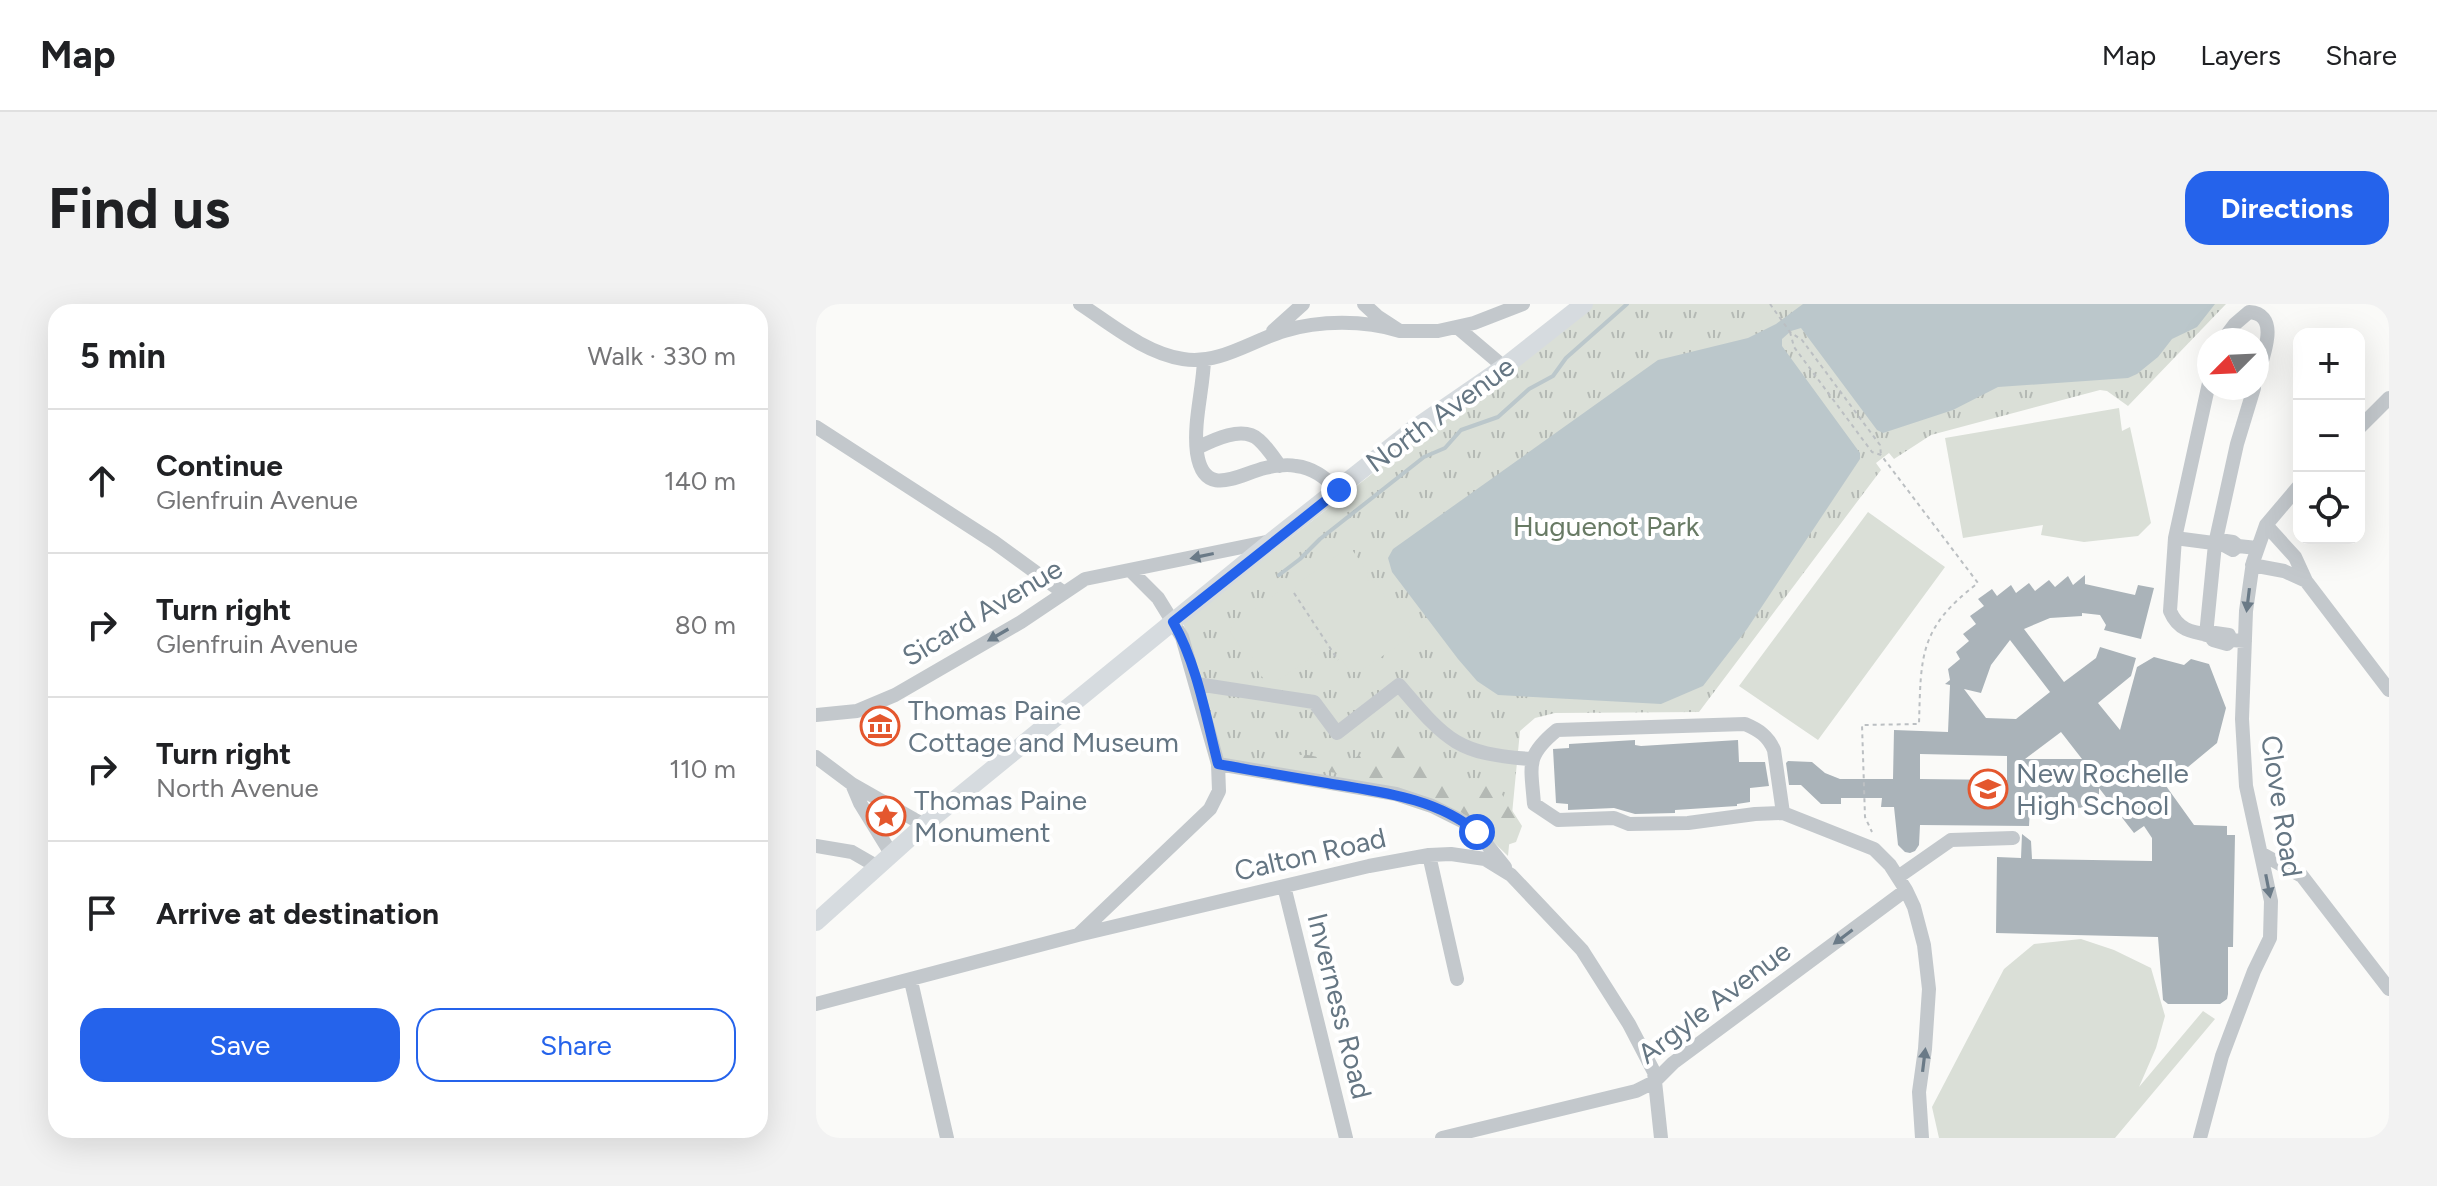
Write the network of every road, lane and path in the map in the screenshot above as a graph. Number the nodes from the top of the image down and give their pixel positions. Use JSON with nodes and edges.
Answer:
{"nodes":[{"id":1,"x":1080,"y":304,"type":"edge"},
{"id":2,"x":1303,"y":304,"type":"edge"},
{"id":3,"x":1364,"y":304,"type":"edge"},
{"id":4,"x":1523,"y":304,"type":"edge"},
{"id":5,"x":1584,"y":304,"type":"edge"},
{"id":6,"x":1770,"y":304,"type":"edge"},
{"id":7,"x":1458,"y":328,"type":"junction"},
{"id":8,"x":2232,"y":328,"type":"edge"},
{"id":9,"x":2268,"y":328,"type":"edge"},
{"id":10,"x":1400,"y":331,"type":"junction"},
{"id":11,"x":1790,"y":332,"type":"junction"},
{"id":12,"x":1263,"y":339,"type":"junction"},
{"id":13,"x":1204,"y":360,"type":"junction"},
{"id":14,"x":1504,"y":367,"type":"junction"},
{"id":15,"x":2389,"y":398,"type":"edge"},
{"id":16,"x":2205,"y":400,"type":"edge"},
{"id":17,"x":2250,"y":400,"type":"edge"},
{"id":18,"x":2365,"y":422,"type":"edge"},
{"id":19,"x":816,"y":427,"type":"edge"},
{"id":20,"x":1197,"y":448,"type":"junction"},
{"id":21,"x":1881,"y":455,"type":"junction"},
{"id":22,"x":1280,"y":466,"type":"junction"},
{"id":23,"x":1339,"y":490,"type":"junction"},
{"id":24,"x":2293,"y":493,"type":"edge"},
{"id":25,"x":2266,"y":525,"type":"junction"},
{"id":26,"x":2175,"y":538,"type":"junction"},
{"id":27,"x":1272,"y":541,"type":"junction"},
{"id":28,"x":2219,"y":544,"type":"junction"},
{"id":29,"x":2257,"y":548,"type":"junction"},
{"id":30,"x":2252,"y":565,"type":"junction"},
{"id":31,"x":1132,"y":572,"type":"junction"},
{"id":32,"x":2306,"y":581,"type":"junction"},
{"id":33,"x":1064,"y":593,"type":"junction"},
{"id":34,"x":1294,"y":593,"type":"dead end"},
{"id":35,"x":1173,"y":622,"type":"junction"},
{"id":36,"x":2208,"y":635,"type":"junction"},
{"id":37,"x":2238,"y":640,"type":"junction"},
{"id":38,"x":1338,"y":660,"type":"dead end"},
{"id":39,"x":1197,"y":684,"type":"junction"},
{"id":40,"x":2389,"y":690,"type":"edge"},
{"id":41,"x":816,"y":715,"type":"edge"},
{"id":42,"x":816,"y":757,"type":"edge"},
{"id":43,"x":1531,"y":759,"type":"junction"},
{"id":44,"x":1218,"y":764,"type":"junction"},
{"id":45,"x":852,"y":784,"type":"junction"},
{"id":46,"x":1783,"y":813,"type":"junction"},
{"id":47,"x":924,"y":825,"type":"junction"},
{"id":48,"x":1874,"y":838,"type":"dead end"},
{"id":49,"x":2013,"y":838,"type":"dead end"},
{"id":50,"x":816,"y":846,"type":"edge"},
{"id":51,"x":2262,"y":854,"type":"junction"},
{"id":52,"x":1429,"y":855,"type":"junction"},
{"id":53,"x":885,"y":861,"type":"junction"},
{"id":54,"x":1511,"y":875,"type":"junction"},
{"id":55,"x":1902,"y":883,"type":"junction"},
{"id":56,"x":1284,"y":886,"type":"junction"},
{"id":57,"x":816,"y":922,"type":"edge"},
{"id":58,"x":1078,"y":935,"type":"junction"},
{"id":59,"x":1457,"y":979,"type":"dead end"},
{"id":60,"x":911,"y":981,"type":"junction"},
{"id":61,"x":2389,"y":989,"type":"edge"},
{"id":62,"x":816,"y":1004,"type":"edge"},
{"id":63,"x":1654,"y":1082,"type":"junction"},
{"id":64,"x":947,"y":1138,"type":"edge"},
{"id":65,"x":1346,"y":1138,"type":"edge"},
{"id":66,"x":1442,"y":1138,"type":"edge"},
{"id":67,"x":1661,"y":1138,"type":"edge"},
{"id":68,"x":1922,"y":1138,"type":"edge"},
{"id":69,"x":2200,"y":1138,"type":"edge"}],
"edges":[{"from":1,"to":13,"type":"street"},
{"from":2,"to":12,"type":"street"},
{"from":3,"to":10,"type":"street"},
{"from":4,"to":7,"type":"street"},
{"from":5,"to":14,"type":"main road","name":"North Avenue"},
{"from":6,"to":11,"type":"path"},
{"from":7,"to":10,"type":"street"},
{"from":7,"to":14,"type":"street"},
{"from":8,"to":9,"type":"street"},
{"from":10,"to":12,"type":"street"},
{"from":11,"to":21,"type":"path"},
{"from":11,"to":21,"type":"path"},
{"from":12,"to":13,"type":"street"},
{"from":13,"to":20,"type":"street"},
{"from":14,"to":23,"type":"main road","name":"North Avenue"},
{"from":15,"to":18,"type":"street"},
{"from":16,"to":26,"type":"street"},
{"from":17,"to":28,"type":"street"},
{"from":19,"to":33,"type":"street"},
{"from":20,"to":22,"type":"street"},
{"from":20,"to":22,"type":"street"},
{"from":21,"to":48,"type":"path"},
{"from":22,"to":23,"type":"street"},
{"from":23,"to":27,"type":"main road","name":"North Avenue"},
{"from":24,"to":25,"type":"street","name":"Clove Road"},
{"from":25,"to":29,"type":"street","name":"Clove Road"},
{"from":25,"to":32,"type":"street"},
{"from":26,"to":28,"type":"street"},
{"from":26,"to":36,"type":"street"},
{"from":27,"to":31,"type":"street","name":"Sicard Avenue","one_way":true},
{"from":27,"to":35,"type":"main road","name":"North Avenue"},
{"from":28,"to":29,"type":"street"},
{"from":28,"to":36,"type":"street"},
{"from":29,"to":30,"type":"street","name":"Clove Road"},
{"from":30,"to":32,"type":"street"},
{"from":30,"to":37,"type":"street","name":"Clove Road","one_way":true},
{"from":31,"to":33,"type":"street","name":"Sicard Avenue"},
{"from":31,"to":35,"type":"street"},
{"from":32,"to":40,"type":"street"},
{"from":33,"to":41,"type":"street","name":"Sicard Avenue","one_way":true},
{"from":34,"to":38,"type":"path"},
{"from":35,"to":39,"type":"street"},
{"from":35,"to":47,"type":"main road","name":"North Avenue"},
{"from":36,"to":37,"type":"street"},
{"from":37,"to":51,"type":"street","name":"Clove Road"},
{"from":39,"to":43,"type":"street"},
{"from":39,"to":44,"type":"street"},
{"from":42,"to":45,"type":"street"},
{"from":43,"to":46,"type":"street"},
{"from":43,"to":46,"type":"street"},
{"from":44,"to":54,"type":"street"},
{"from":44,"to":58,"type":"street"},
{"from":45,"to":47,"type":"street"},
{"from":45,"to":53,"type":"street"},
{"from":46,"to":55,"type":"street"},
{"from":47,"to":53,"type":"main road","name":"North Avenue"},
{"from":49,"to":55,"type":"street","name":"Argyle Avenue"},
{"from":50,"to":53,"type":"street"},
{"from":51,"to":61,"type":"street"},
{"from":51,"to":69,"type":"street","name":"Clove Road","one_way":true},
{"from":52,"to":54,"type":"street","name":"Calton Road"},
{"from":52,"to":56,"type":"street","name":"Calton Road"},
{"from":52,"to":59,"type":"street"},
{"from":53,"to":57,"type":"main road","name":"North Avenue"},
{"from":54,"to":63,"type":"street","name":"Calton Road"},
{"from":55,"to":63,"type":"street","name":"Argyle Avenue","one_way":true},
{"from":68,"to":55,"type":"street","one_way":true},
{"from":56,"to":58,"type":"street","name":"Calton Road"},
{"from":56,"to":65,"type":"street","name":"Inverness Road"},
{"from":58,"to":60,"type":"street","name":"Calton Road"},
{"from":60,"to":62,"type":"street","name":"Calton Road"},
{"from":60,"to":64,"type":"street"},
{"from":63,"to":66,"type":"street","name":"Argyle Avenue"},
{"from":63,"to":67,"type":"street","name":"Calton Road"}]}
